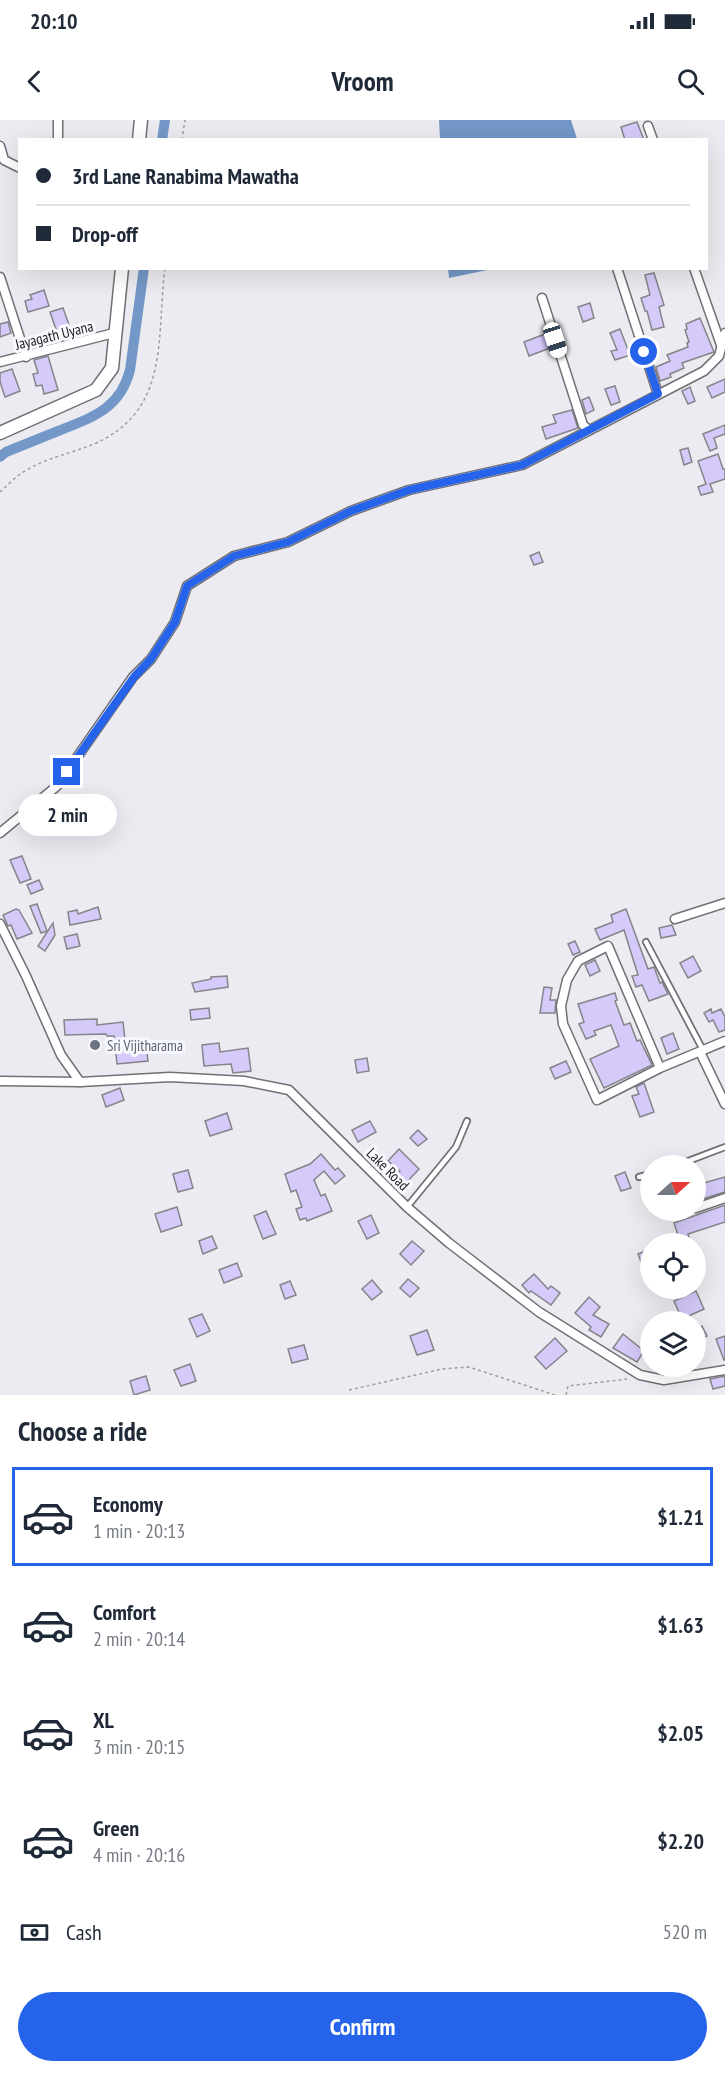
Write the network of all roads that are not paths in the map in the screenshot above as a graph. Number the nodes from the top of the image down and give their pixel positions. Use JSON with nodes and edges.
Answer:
{"nodes":[{"id":1,"x":58,"y":120,"type":"edge"},
{"id":2,"x":141,"y":120,"type":"edge"},
{"id":3,"x":648,"y":126,"type":"dead end"},
{"id":4,"x":58,"y":138,"type":"edge"},
{"id":5,"x":139,"y":138,"type":"edge"},
{"id":6,"x":652,"y":138,"type":"edge"},
{"id":7,"x":0,"y":146,"type":"edge"},
{"id":8,"x":18,"y":167,"type":"edge"},
{"id":9,"x":122,"y":270,"type":"edge"},
{"id":10,"x":618,"y":270,"type":"edge"},
{"id":11,"x":695,"y":270,"type":"edge"},
{"id":12,"x":0,"y":277,"type":"edge"},
{"id":13,"x":542,"y":298,"type":"dead end"},
{"id":14,"x":114,"y":333,"type":"junction"},
{"id":15,"x":725,"y":333,"type":"edge"},
{"id":16,"x":723,"y":347,"type":"edge"},
{"id":17,"x":26,"y":357,"type":"junction"},
{"id":18,"x":0,"y":362,"type":"edge"},
{"id":19,"x":658,"y":394,"type":"junction"},
{"id":20,"x":589,"y":430,"type":"junction"},
{"id":21,"x":0,"y":433,"type":"edge"},
{"id":22,"x":0,"y":833,"type":"edge"},
{"id":23,"x":725,"y":903,"type":"edge"},
{"id":24,"x":675,"y":919,"type":"dead end"},
{"id":25,"x":0,"y":924,"type":"edge"},
{"id":26,"x":646,"y":942,"type":"dead end"},
{"id":27,"x":725,"y":1041,"type":"edge"},
{"id":28,"x":702,"y":1051,"type":"junction"},
{"id":29,"x":660,"y":1068,"type":"junction"},
{"id":30,"x":0,"y":1081,"type":"edge"},
{"id":31,"x":80,"y":1082,"type":"junction"},
{"id":32,"x":725,"y":1104,"type":"edge"},
{"id":33,"x":467,"y":1121,"type":"dead end"},
{"id":34,"x":725,"y":1147,"type":"edge"},
{"id":35,"x":704,"y":1155,"type":"edge"},
{"id":36,"x":725,"y":1198,"type":"edge"},
{"id":37,"x":706,"y":1205,"type":"edge"},
{"id":38,"x":407,"y":1207,"type":"junction"},
{"id":39,"x":725,"y":1370,"type":"edge"}],
"edges":[{"from":1,"to":4,"type":"street"},
{"from":2,"to":5,"type":"main road"},
{"from":3,"to":6,"type":"street"},
{"from":7,"to":8,"type":"street"},
{"from":9,"to":14,"type":"main road"},
{"from":10,"to":19,"type":"street"},
{"from":11,"to":16,"type":"street"},
{"from":12,"to":17,"type":"street"},
{"from":13,"to":20,"type":"street"},
{"from":14,"to":17,"type":"street","name":"Jayagath Uyana"},
{"from":14,"to":21,"type":"main road"},
{"from":15,"to":16,"type":"street"},
{"from":16,"to":19,"type":"street"},
{"from":17,"to":18,"type":"street","name":"Jayagath Uyana"},
{"from":19,"to":20,"type":"street"},
{"from":20,"to":22,"type":"street"},
{"from":23,"to":24,"type":"street"},
{"from":25,"to":31,"type":"street"},
{"from":26,"to":28,"type":"lane"},
{"from":27,"to":28,"type":"street"},
{"from":28,"to":29,"type":"street"},
{"from":28,"to":32,"type":"street"},
{"from":29,"to":29,"type":"street"},
{"from":30,"to":31,"type":"street","name":"Lake Road"},
{"from":31,"to":38,"type":"street","name":"Lake Road"},
{"from":33,"to":38,"type":"lane"},
{"from":34,"to":35,"type":"lane"},
{"from":36,"to":37,"type":"street"},
{"from":38,"to":39,"type":"street","name":"Lake Road"}]}
